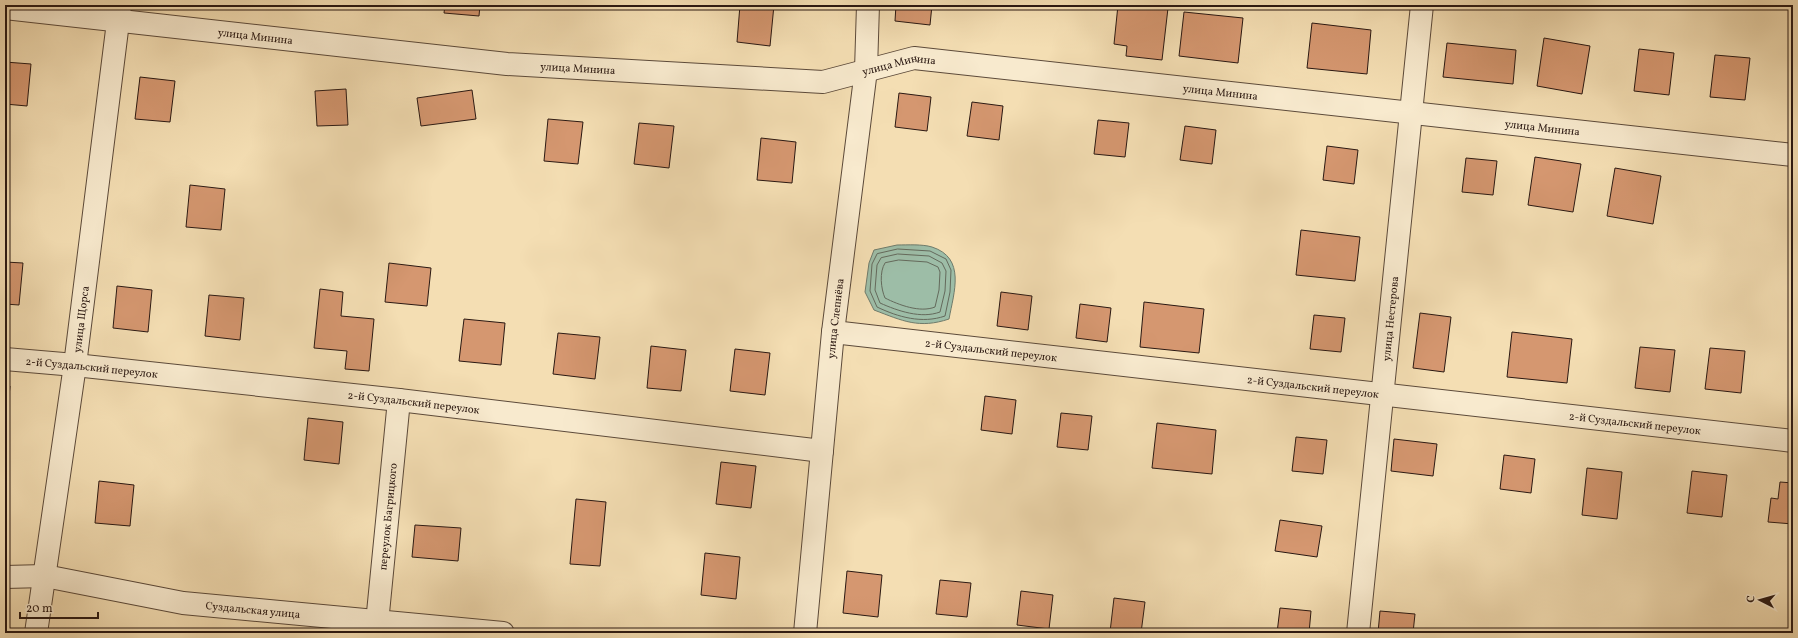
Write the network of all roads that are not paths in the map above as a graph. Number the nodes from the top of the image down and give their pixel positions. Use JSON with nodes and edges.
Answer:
{"nodes":[{"id":1,"x":868,"y":5,"type":"edge"},
{"id":2,"x":1422,"y":5,"type":"edge"},
{"id":3,"x":5,"y":8,"type":"edge"},
{"id":4,"x":119,"y":12,"type":"edge"},
{"id":5,"x":866,"y":70,"type":"junction"},
{"id":6,"x":1411,"y":113,"type":"junction"},
{"id":7,"x":1793,"y":155,"type":"edge"},
{"id":8,"x":833,"y":332,"type":"junction"},
{"id":9,"x":5,"y":360,"type":"edge"},
{"id":10,"x":75,"y":365,"type":"junction"},
{"id":11,"x":1382,"y":393,"type":"junction"},
{"id":12,"x":399,"y":400,"type":"junction"},
{"id":13,"x":1793,"y":441,"type":"edge"},
{"id":14,"x":822,"y":451,"type":"junction"},
{"id":15,"x":5,"y":576,"type":"edge"},
{"id":16,"x":45,"y":576,"type":"junction"},
{"id":17,"x":377,"y":627,"type":"edge"},
{"id":18,"x":36,"y":633,"type":"edge"},
{"id":19,"x":503,"y":633,"type":"edge"},
{"id":20,"x":805,"y":633,"type":"edge"},
{"id":21,"x":1358,"y":633,"type":"edge"}],
"edges":[{"from":1,"to":5,"type":"street","name":"улица Слепнёва"},
{"from":2,"to":6,"type":"street","name":"улица Нестерова"},
{"from":3,"to":4,"type":"street","name":"улица Минина"},
{"from":4,"to":5,"type":"street","name":"улица Минина"},
{"from":4,"to":10,"type":"street","name":"улица Щорса"},
{"from":5,"to":6,"type":"street","name":"улица Минина"},
{"from":5,"to":8,"type":"street","name":"улица Слепнёва"},
{"from":6,"to":7,"type":"street","name":"улица Минина"},
{"from":6,"to":11,"type":"street","name":"улица Нестерова"},
{"from":8,"to":11,"type":"street","name":"2-й Суздальский переулок"},
{"from":8,"to":14,"type":"street","name":"улица Слепнёва"},
{"from":9,"to":10,"type":"street","name":"2-й Суздальский переулок"},
{"from":10,"to":12,"type":"street","name":"2-й Суздальский переулок"},
{"from":10,"to":16,"type":"street","name":"улица Щорса"},
{"from":11,"to":13,"type":"street","name":"2-й Суздальский переулок"},
{"from":11,"to":21,"type":"street","name":"улица Нестерова"},
{"from":12,"to":14,"type":"street","name":"2-й Суздальский переулок"},
{"from":12,"to":17,"type":"street","name":"переулок Багрицкого"},
{"from":14,"to":20,"type":"street","name":"улица Слепнёва"},
{"from":15,"to":16,"type":"street","name":"Суздальская улица"},
{"from":16,"to":17,"type":"street","name":"Суздальская улица"},
{"from":16,"to":18,"type":"street","name":"улица Щорса"},
{"from":17,"to":19,"type":"street","name":"Суздальская улица"}]}
